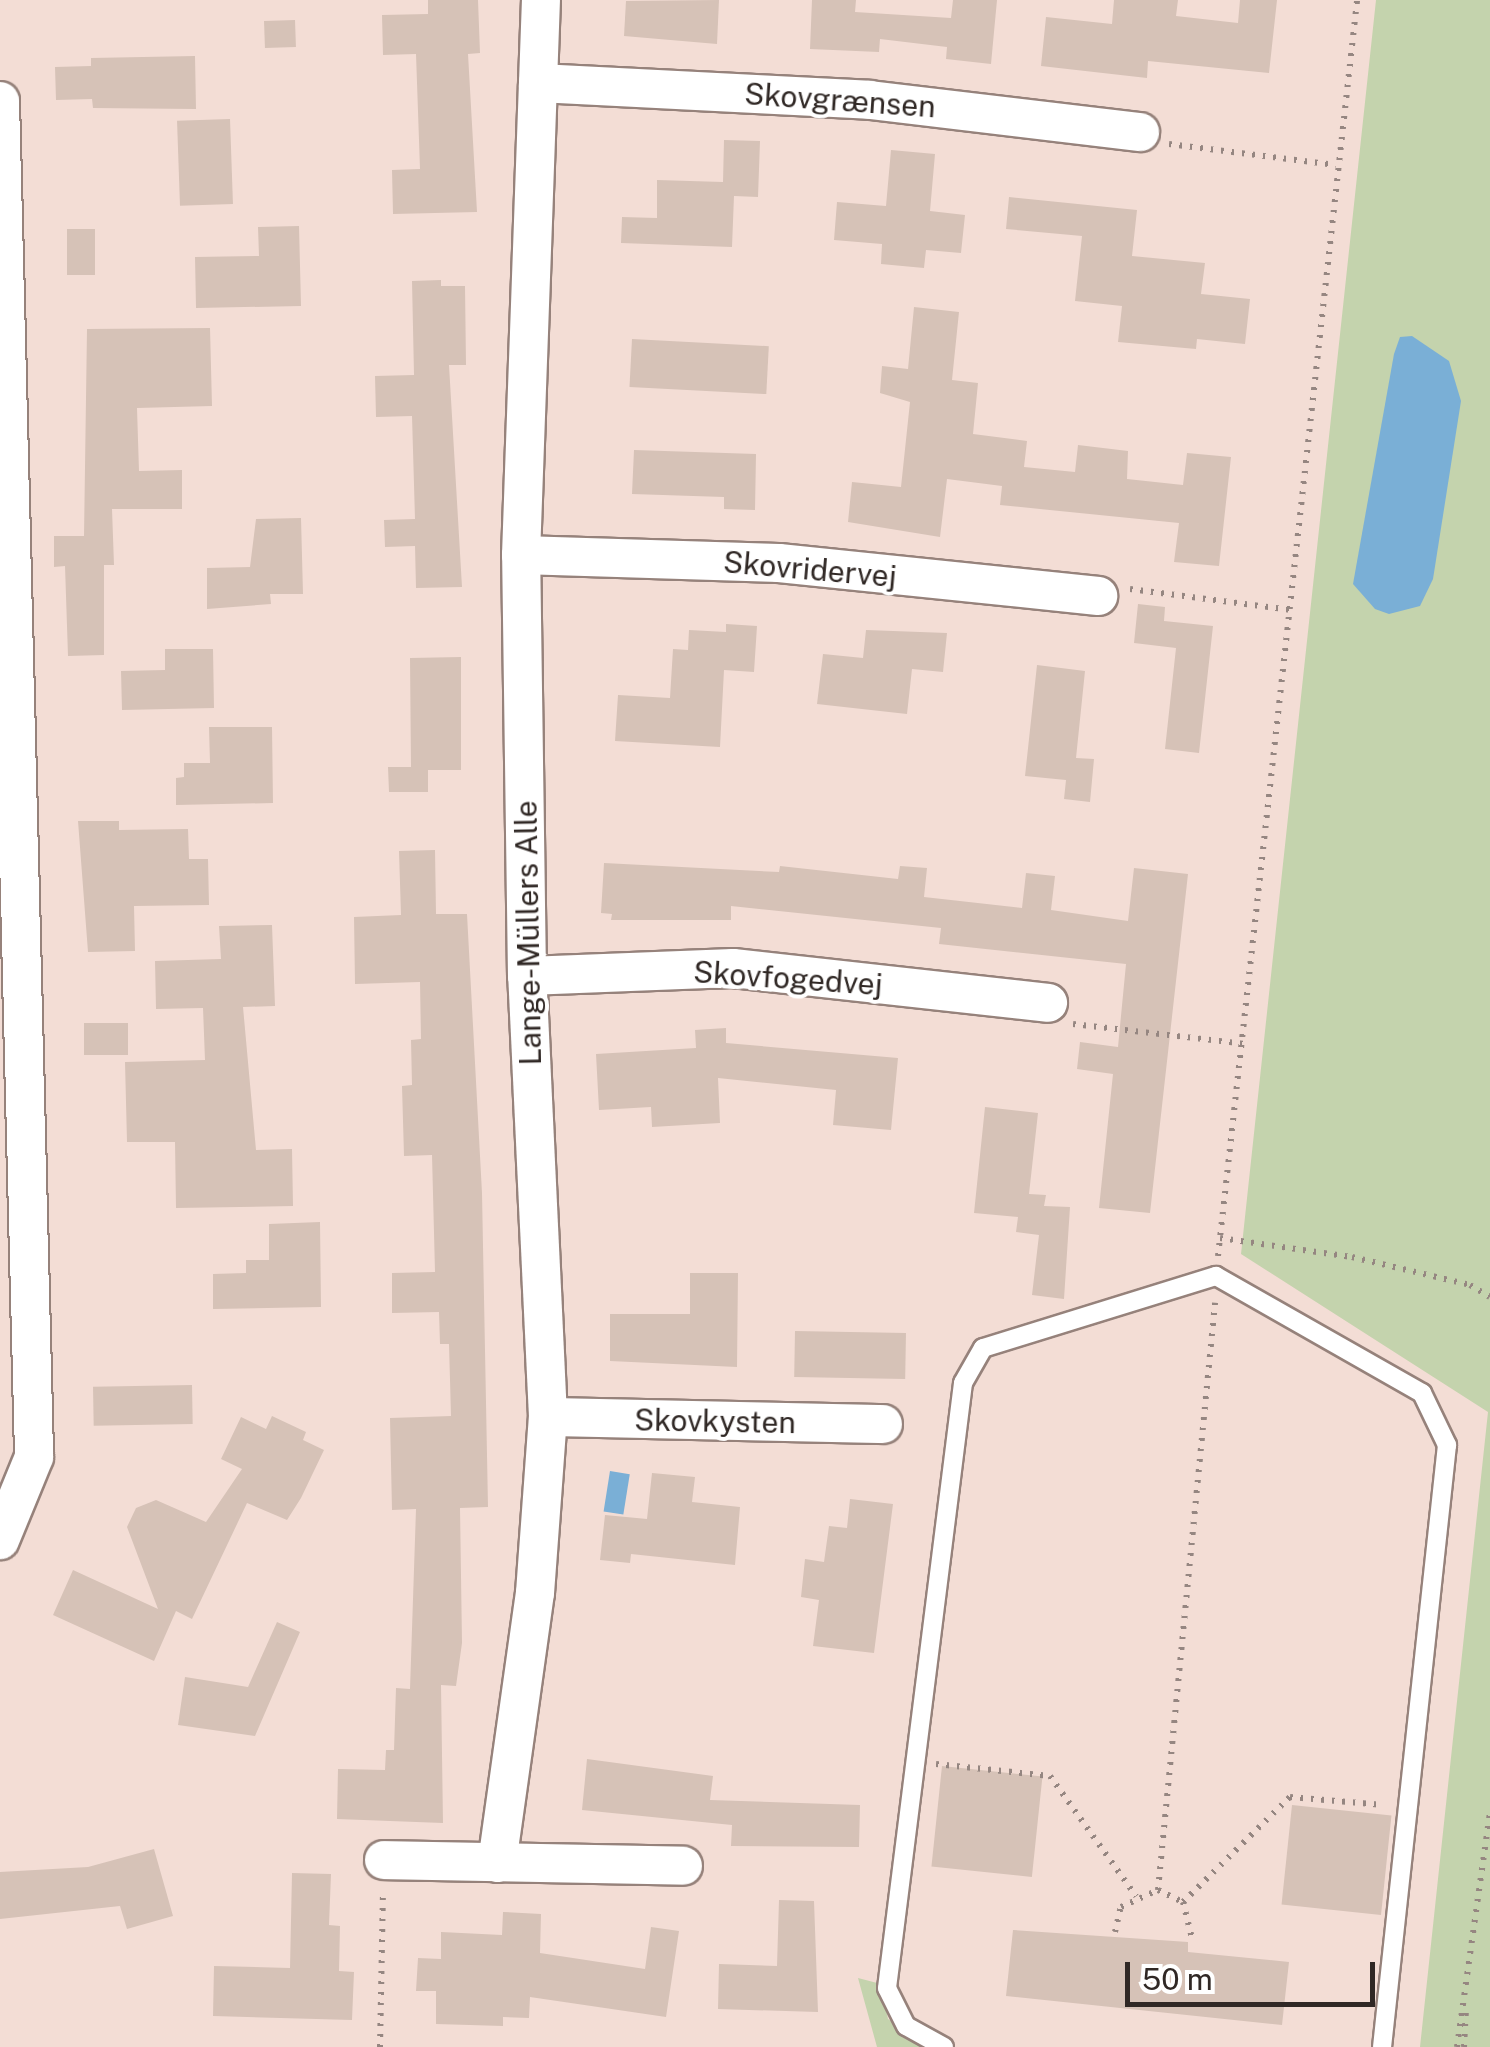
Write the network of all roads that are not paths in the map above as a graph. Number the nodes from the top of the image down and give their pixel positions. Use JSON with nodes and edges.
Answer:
{"nodes":[{"id":1,"x":541,"y":0,"type":"edge"},
{"id":2,"x":538,"y":84,"type":"junction"},
{"id":3,"x":0,"y":102,"type":"edge"},
{"id":4,"x":1140,"y":132,"type":"road end"},
{"id":5,"x":521,"y":555,"type":"junction"},
{"id":6,"x":1098,"y":596,"type":"road end"},
{"id":7,"x":528,"y":976,"type":"junction"},
{"id":8,"x":1048,"y":1003,"type":"road end"},
{"id":9,"x":548,"y":1418,"type":"junction"},
{"id":10,"x":882,"y":1424,"type":"dead end"},
{"id":11,"x":0,"y":1540,"type":"edge"},
{"id":12,"x":384,"y":1860,"type":"road end"},
{"id":13,"x":497,"y":1863,"type":"junction"},
{"id":14,"x":683,"y":1866,"type":"dead end"},
{"id":15,"x":944,"y":2047,"type":"edge"},
{"id":16,"x":1382,"y":2047,"type":"edge"}],
"edges":[{"from":1,"to":2,"type":"street","name":"Lange-Müllers Alle"},
{"from":2,"to":4,"type":"street","name":"Skovgrænsen"},
{"from":2,"to":5,"type":"street","name":"Lange-Müllers Alle"},
{"from":3,"to":11,"type":"street"},
{"from":5,"to":6,"type":"street","name":"Skovridervej"},
{"from":5,"to":7,"type":"street","name":"Lange-Müllers Alle"},
{"from":7,"to":8,"type":"street","name":"Skovfogedvej"},
{"from":7,"to":9,"type":"street","name":"Lange-Müllers Alle"},
{"from":9,"to":10,"type":"street","name":"Skovkysten"},
{"from":9,"to":13,"type":"street","name":"Lange-Müllers Alle"},
{"from":12,"to":13,"type":"street"},
{"from":13,"to":14,"type":"street"},
{"from":15,"to":16,"type":"lane"}]}
